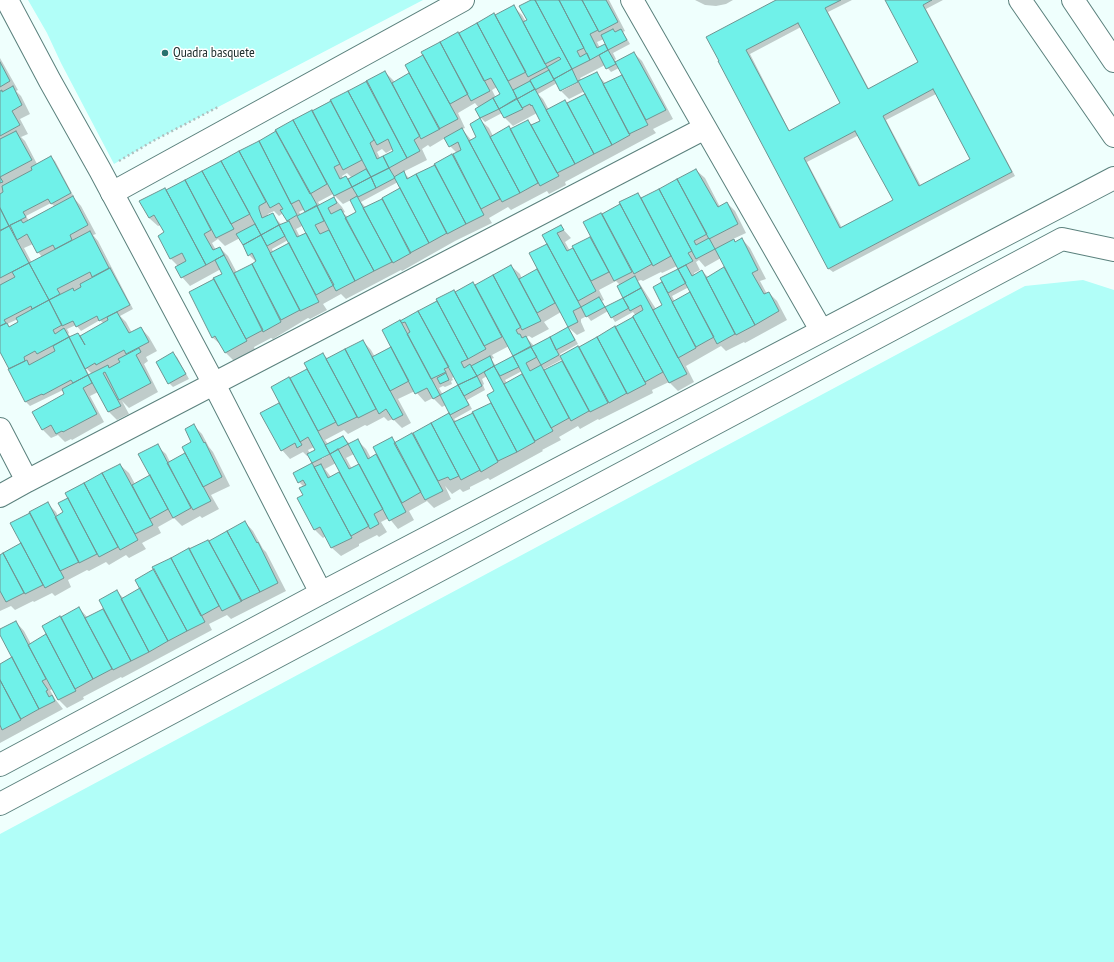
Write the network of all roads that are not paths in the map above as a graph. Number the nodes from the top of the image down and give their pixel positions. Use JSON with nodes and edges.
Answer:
{"nodes":[{"id":1,"x":7,"y":0,"type":"edge"},
{"id":2,"x":463,"y":0,"type":"edge"},
{"id":3,"x":632,"y":0,"type":"edge"},
{"id":4,"x":1020,"y":0,"type":"edge"},
{"id":5,"x":1073,"y":0,"type":"edge"},
{"id":6,"x":1114,"y":61,"type":"edge"},
{"id":7,"x":705,"y":128,"type":"junction"},
{"id":8,"x":1114,"y":136,"type":"edge"},
{"id":9,"x":1114,"y":178,"type":"edge"},
{"id":10,"x":112,"y":193,"type":"junction"},
{"id":11,"x":1114,"y":250,"type":"edge"},
{"id":12,"x":820,"y":330,"type":"junction"},
{"id":13,"x":214,"y":384,"type":"junction"},
{"id":14,"x":0,"y":428,"type":"edge"},
{"id":15,"x":27,"y":480,"type":"junction"},
{"id":16,"x":0,"y":496,"type":"edge"},
{"id":17,"x":322,"y":593,"type":"junction"},
{"id":18,"x":0,"y":764,"type":"edge"},
{"id":19,"x":0,"y":804,"type":"edge"}],
"edges":[{"from":1,"to":10,"type":"street"},
{"from":2,"to":10,"type":"street"},
{"from":3,"to":7,"type":"street"},
{"from":4,"to":8,"type":"street"},
{"from":5,"to":6,"type":"street"},
{"from":7,"to":12,"type":"street"},
{"from":7,"to":13,"type":"street"},
{"from":9,"to":12,"type":"street"},
{"from":10,"to":13,"type":"street"},
{"from":11,"to":19,"type":"street"},
{"from":12,"to":17,"type":"street"},
{"from":13,"to":15,"type":"street"},
{"from":13,"to":17,"type":"street"},
{"from":14,"to":15,"type":"street"},
{"from":15,"to":16,"type":"street"},
{"from":17,"to":18,"type":"street"}]}
